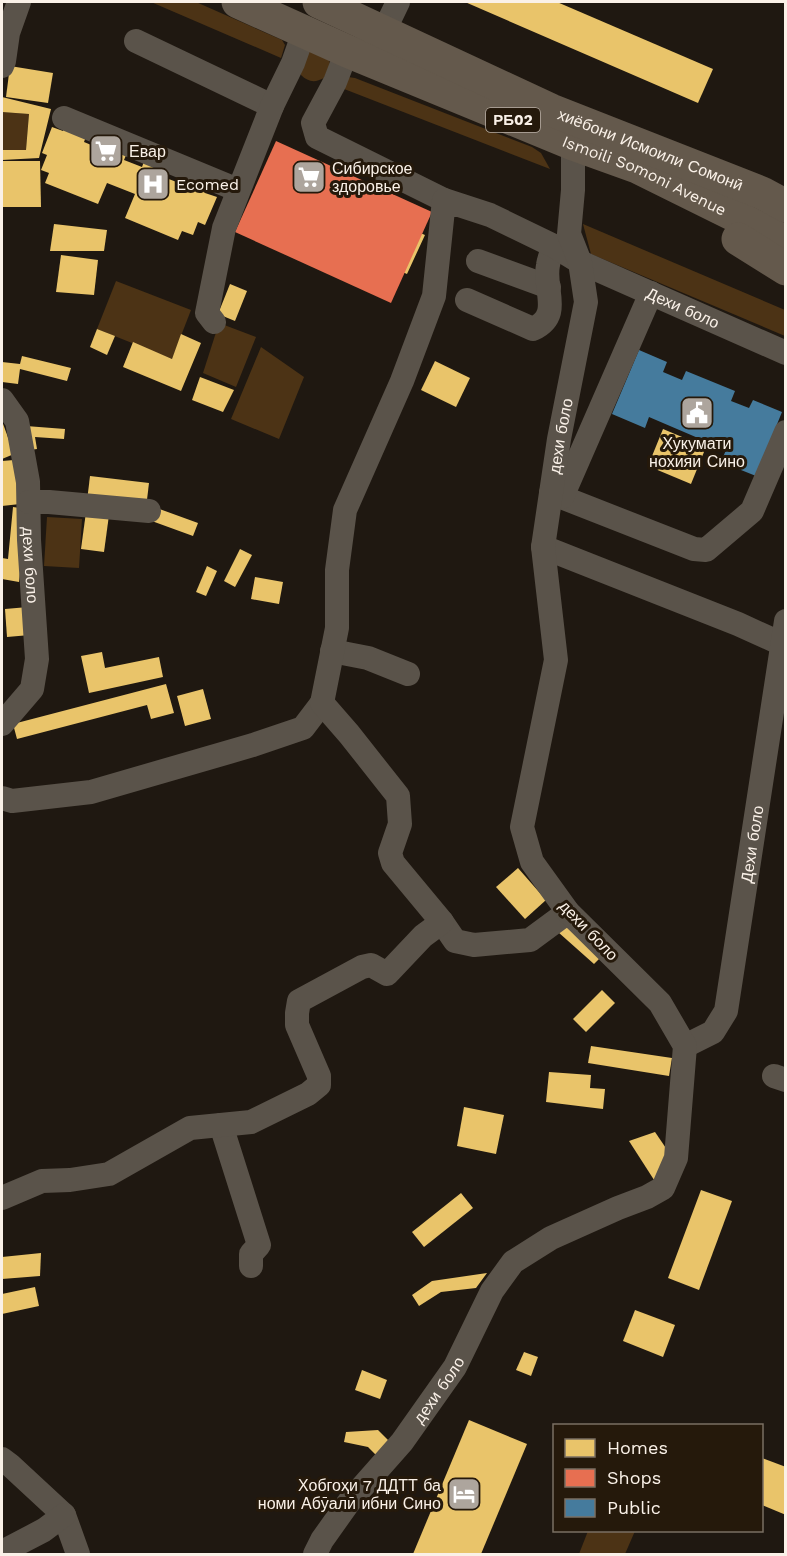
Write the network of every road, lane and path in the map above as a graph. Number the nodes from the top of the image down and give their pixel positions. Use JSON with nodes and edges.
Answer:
{"nodes":[{"id":1,"x":19,"y":2,"type":"edge"},
{"id":2,"x":238,"y":2,"type":"edge"},
{"id":3,"x":319,"y":2,"type":"edge"},
{"id":4,"x":398,"y":2,"type":"edge"},
{"id":5,"x":384,"y":31,"type":"junction"},
{"id":6,"x":304,"y":32,"type":"junction"},
{"id":7,"x":136,"y":41,"type":"dead end"},
{"id":8,"x":347,"y":51,"type":"junction"},
{"id":9,"x":2,"y":66,"type":"edge"},
{"id":10,"x":272,"y":106,"type":"junction"},
{"id":11,"x":64,"y":118,"type":"dead end"},
{"id":12,"x":573,"y":144,"type":"junction"},
{"id":13,"x":613,"y":159,"type":"junction"},
{"id":14,"x":688,"y":164,"type":"junction"},
{"id":15,"x":786,"y":187,"type":"edge"},
{"id":16,"x":238,"y":190,"type":"junction"},
{"id":17,"x":444,"y":200,"type":"junction"},
{"id":18,"x":786,"y":206,"type":"edge"},
{"id":19,"x":786,"y":242,"type":"edge"},
{"id":20,"x":554,"y":246,"type":"junction"},
{"id":21,"x":478,"y":261,"type":"dead end"},
{"id":22,"x":580,"y":262,"type":"junction"},
{"id":23,"x":786,"y":269,"type":"edge"},
{"id":24,"x":549,"y":287,"type":"junction"},
{"id":25,"x":651,"y":293,"type":"junction"},
{"id":26,"x":467,"y":300,"type":"dead end"},
{"id":27,"x":214,"y":322,"type":"dead end"},
{"id":28,"x":786,"y":353,"type":"edge"},
{"id":29,"x":2,"y":400,"type":"edge"},
{"id":30,"x":786,"y":432,"type":"edge"},
{"id":31,"x":556,"y":495,"type":"junction"},
{"id":32,"x":29,"y":502,"type":"junction"},
{"id":33,"x":149,"y":511,"type":"dead end"},
{"id":34,"x":543,"y":547,"type":"junction"},
{"id":35,"x":784,"y":633,"type":"edge"},
{"id":36,"x":332,"y":651,"type":"junction"},
{"id":37,"x":408,"y":674,"type":"dead end"},
{"id":38,"x":322,"y":703,"type":"junction"},
{"id":39,"x":2,"y":724,"type":"edge"},
{"id":40,"x":2,"y":798,"type":"edge"},
{"id":41,"x":568,"y":912,"type":"junction"},
{"id":42,"x":442,"y":922,"type":"junction"},
{"id":43,"x":685,"y":1046,"type":"junction"},
{"id":44,"x":221,"y":1125,"type":"junction"},
{"id":45,"x":2,"y":1198,"type":"edge"},
{"id":46,"x":251,"y":1266,"type":"dead end"},
{"id":47,"x":2,"y":1459,"type":"edge"},
{"id":48,"x":64,"y":1515,"type":"junction"},
{"id":49,"x":2,"y":1552,"type":"edge"},
{"id":50,"x":78,"y":1554,"type":"edge"},
{"id":51,"x":315,"y":1554,"type":"edge"}],
"edges":[{"from":1,"to":9,"type":"street"},
{"from":2,"to":6,"type":"highway","name":"Ismoili Somoni Avenue","number":"РБ02"},
{"from":3,"to":5,"type":"highway","name":"хиёбони Исмоили Сомонӣ","number":"РБ02"},
{"from":4,"to":5,"type":"street"},
{"from":5,"to":14,"type":"highway","name":"хиёбони Исмоили Сомонӣ","number":"РБ02"},
{"from":6,"to":8,"type":"highway","name":"Ismoili Somoni Avenue","number":"РБ02"},
{"from":6,"to":10,"type":"street"},
{"from":7,"to":10,"type":"street"},
{"from":8,"to":12,"type":"highway","name":"Ismoili Somoni Avenue","number":"РБ02"},
{"from":8,"to":17,"type":"street","name":"Дехи боло"},
{"from":10,"to":16,"type":"street"},
{"from":11,"to":16,"type":"street"},
{"from":12,"to":13,"type":"highway","name":"Ismoili Somoni Avenue","number":"РБ02"},
{"from":12,"to":22,"type":"street","name":"дехи боло"},
{"from":13,"to":19,"type":"highway","name":"Ismoili Somoni Avenue","number":"РБ02"},
{"from":13,"to":23,"type":"highway","number":"РБ02"},
{"from":14,"to":15,"type":"highway","number":"РБ02"},
{"from":14,"to":18,"type":"highway","name":"хиёбони Исмоили Сомонӣ","number":"РБ02"},
{"from":16,"to":27,"type":"street"},
{"from":17,"to":20,"type":"street","name":"Дехи боло"},
{"from":17,"to":36,"type":"street"},
{"from":20,"to":22,"type":"street","name":"Дехи боло"},
{"from":20,"to":24,"type":"street"},
{"from":21,"to":24,"type":"street"},
{"from":22,"to":25,"type":"street","name":"Дехи боло"},
{"from":22,"to":31,"type":"street","name":"дехи боло"},
{"from":24,"to":26,"type":"street"},
{"from":25,"to":28,"type":"street","name":"Дехи боло"},
{"from":25,"to":31,"type":"street"},
{"from":29,"to":32,"type":"street","name":"дехи боло"},
{"from":30,"to":31,"type":"street"},
{"from":31,"to":34,"type":"street","name":"дехи боло"},
{"from":32,"to":33,"type":"street"},
{"from":32,"to":39,"type":"street","name":"дехи боло"},
{"from":34,"to":35,"type":"street"},
{"from":34,"to":41,"type":"street","name":"дехи боло"},
{"from":35,"to":43,"type":"street","name":"Дехи боло"},
{"from":36,"to":37,"type":"street"},
{"from":36,"to":38,"type":"street"},
{"from":38,"to":40,"type":"street"},
{"from":38,"to":42,"type":"street"},
{"from":41,"to":42,"type":"street"},
{"from":41,"to":43,"type":"street","name":"дехи боло"},
{"from":42,"to":44,"type":"street"},
{"from":43,"to":51,"type":"street","name":"дехи боло"},
{"from":44,"to":45,"type":"street"},
{"from":44,"to":46,"type":"street"},
{"from":47,"to":48,"type":"street"},
{"from":48,"to":49,"type":"street"},
{"from":48,"to":50,"type":"street"}]}
